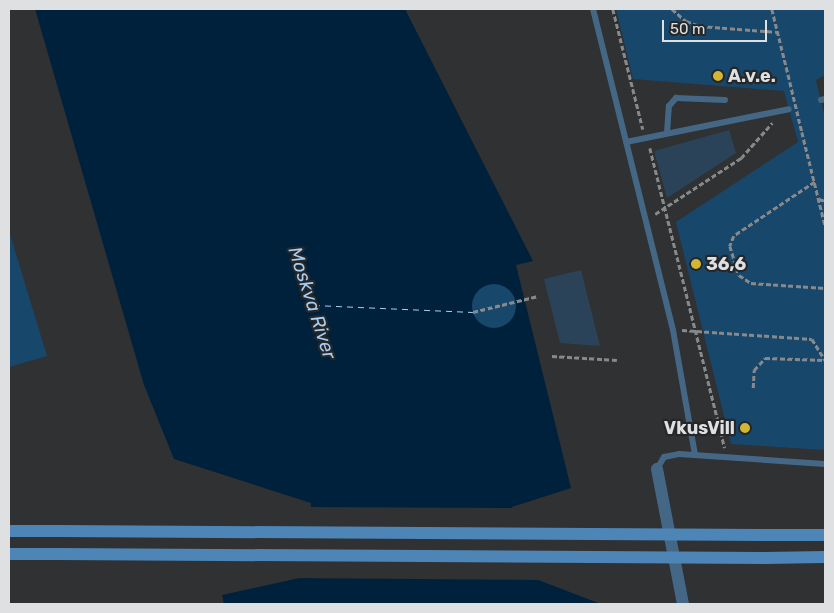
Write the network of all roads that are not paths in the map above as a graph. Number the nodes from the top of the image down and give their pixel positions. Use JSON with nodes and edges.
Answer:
{"nodes":[{"id":1,"x":593,"y":9,"type":"edge"},
{"id":2,"x":725,"y":100,"type":"dead end"},
{"id":3,"x":785,"y":109,"type":"road end"},
{"id":4,"x":666,"y":132,"type":"junction"},
{"id":5,"x":626,"y":142,"type":"junction"},
{"id":6,"x":695,"y":455,"type":"junction"},
{"id":7,"x":825,"y":464,"type":"edge"},
{"id":8,"x":657,"y":469,"type":"joint"},
{"id":9,"x":9,"y":531,"type":"edge"},
{"id":10,"x":825,"y":535,"type":"edge"},
{"id":11,"x":9,"y":554,"type":"edge"},
{"id":12,"x":825,"y":557,"type":"edge"},
{"id":13,"x":683,"y":604,"type":"edge"}],
"edges":[{"from":1,"to":5,"type":"lane"},
{"from":2,"to":4,"type":"lane"},
{"from":3,"to":4,"type":"lane"},
{"from":4,"to":5,"type":"lane"},
{"from":5,"to":6,"type":"lane"},
{"from":6,"to":7,"type":"lane"},
{"from":6,"to":8,"type":"lane"},
{"from":8,"to":13,"type":"street"},
{"from":9,"to":10,"type":"street","bridge":true},
{"from":11,"to":12,"type":"street","bridge":true}]}
